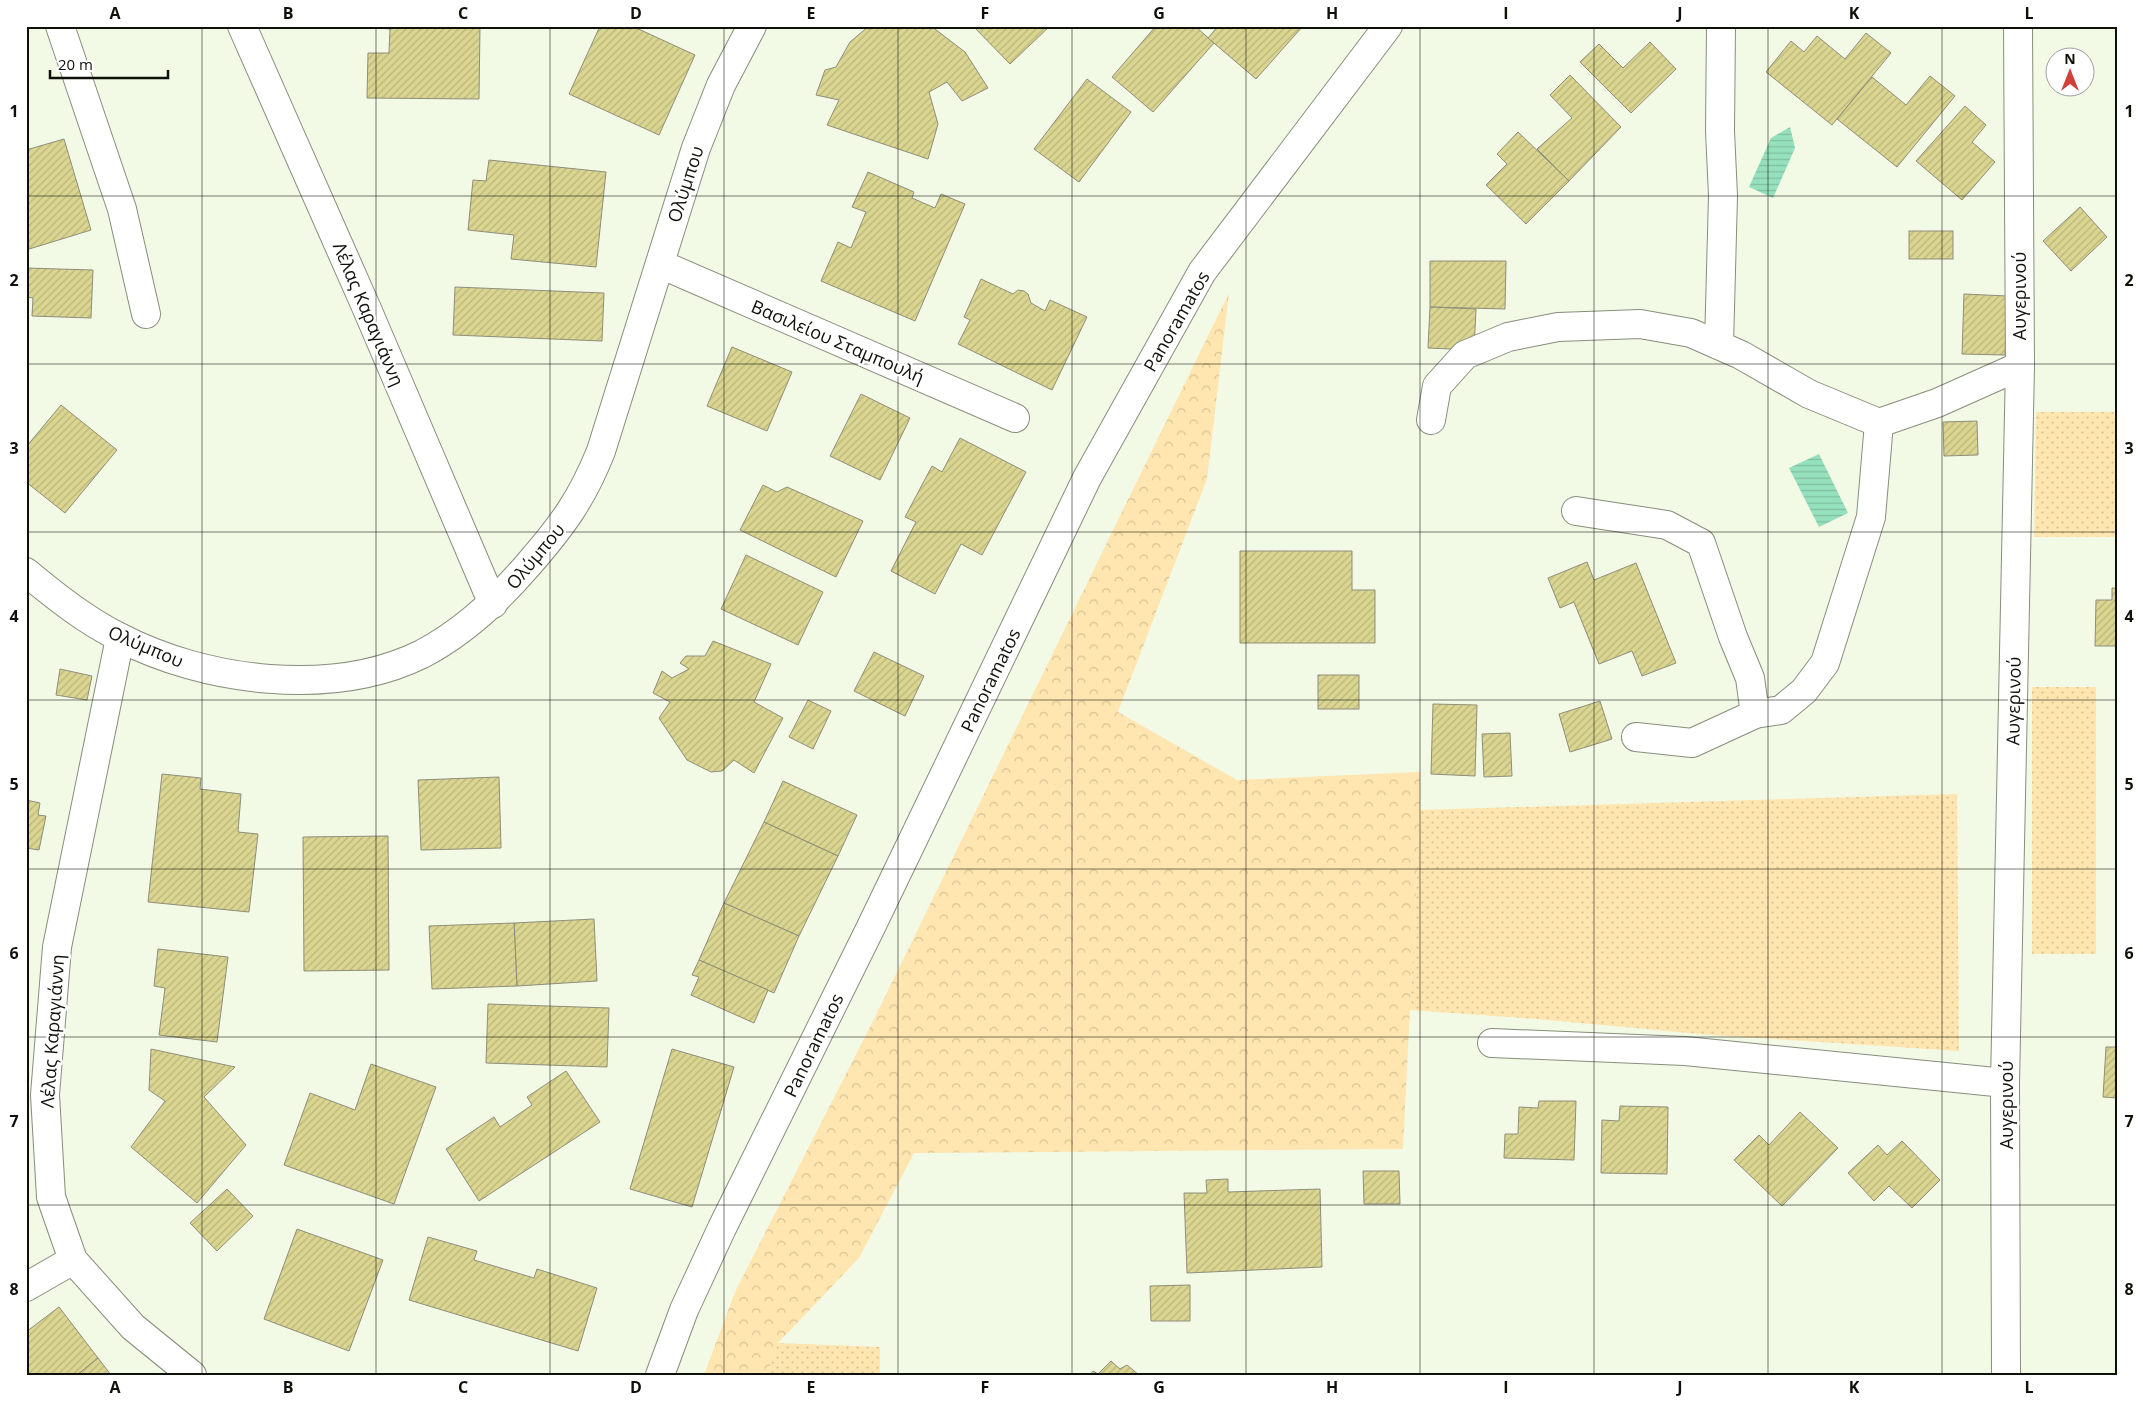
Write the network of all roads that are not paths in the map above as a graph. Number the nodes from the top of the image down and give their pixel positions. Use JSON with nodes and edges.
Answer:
{"nodes":[{"id":1,"x":60,"y":26,"type":"edge"},
{"id":2,"x":242,"y":26,"type":"edge"},
{"id":3,"x":752,"y":26,"type":"edge"},
{"id":4,"x":1388,"y":26,"type":"edge"},
{"id":5,"x":1722,"y":26,"type":"edge"},
{"id":6,"x":2018,"y":26,"type":"edge"},
{"id":7,"x":660,"y":264,"type":"junction"},
{"id":8,"x":146,"y":314,"type":"dead end"},
{"id":9,"x":1718,"y":345,"type":"junction"},
{"id":10,"x":2020,"y":366,"type":"junction"},
{"id":11,"x":1015,"y":418,"type":"dead end"},
{"id":12,"x":1431,"y":420,"type":"dead end"},
{"id":13,"x":1879,"y":423,"type":"junction"},
{"id":14,"x":1576,"y":511,"type":"dead end"},
{"id":15,"x":26,"y":572,"type":"edge"},
{"id":16,"x":493,"y":604,"type":"junction"},
{"id":17,"x":120,"y":638,"type":"junction"},
{"id":18,"x":1755,"y":714,"type":"junction"},
{"id":19,"x":1636,"y":737,"type":"dead end"},
{"id":20,"x":1492,"y":1043,"type":"dead end"},
{"id":21,"x":2005,"y":1083,"type":"junction"},
{"id":22,"x":73,"y":1260,"type":"junction"},
{"id":23,"x":26,"y":1288,"type":"edge"},
{"id":24,"x":2007,"y":1374,"type":"edge"},
{"id":25,"x":192,"y":1375,"type":"edge"},
{"id":26,"x":660,"y":1375,"type":"edge"}],
"edges":[{"from":1,"to":8,"type":"street"},
{"from":2,"to":16,"type":"street","name":"Λέλας Καραγιάννη"},
{"from":3,"to":7,"type":"street","name":"Ολύμπου"},
{"from":4,"to":26,"type":"street","name":"Panoramatos"},
{"from":5,"to":9,"type":"street"},
{"from":6,"to":10,"type":"street","name":"Αυγερινού"},
{"from":7,"to":11,"type":"street","name":"Βασιλείου Σταμπουλή"},
{"from":7,"to":16,"type":"street","name":"Ολύμπου"},
{"from":9,"to":12,"type":"street"},
{"from":9,"to":13,"type":"street"},
{"from":10,"to":13,"type":"street"},
{"from":10,"to":21,"type":"street","name":"Αυγερινού"},
{"from":13,"to":18,"type":"street"},
{"from":14,"to":18,"type":"street"},
{"from":15,"to":17,"type":"street","name":"Ολύμπου"},
{"from":16,"to":17,"type":"street","name":"Ολύμπου"},
{"from":17,"to":22,"type":"street","name":"Λέλας Καραγιάννη"},
{"from":18,"to":19,"type":"street"},
{"from":20,"to":21,"type":"street"},
{"from":21,"to":24,"type":"street","name":"Αυγερινού"},
{"from":22,"to":23,"type":"street"},
{"from":22,"to":25,"type":"street","name":"Λέλας Καραγιάννη"}]}
